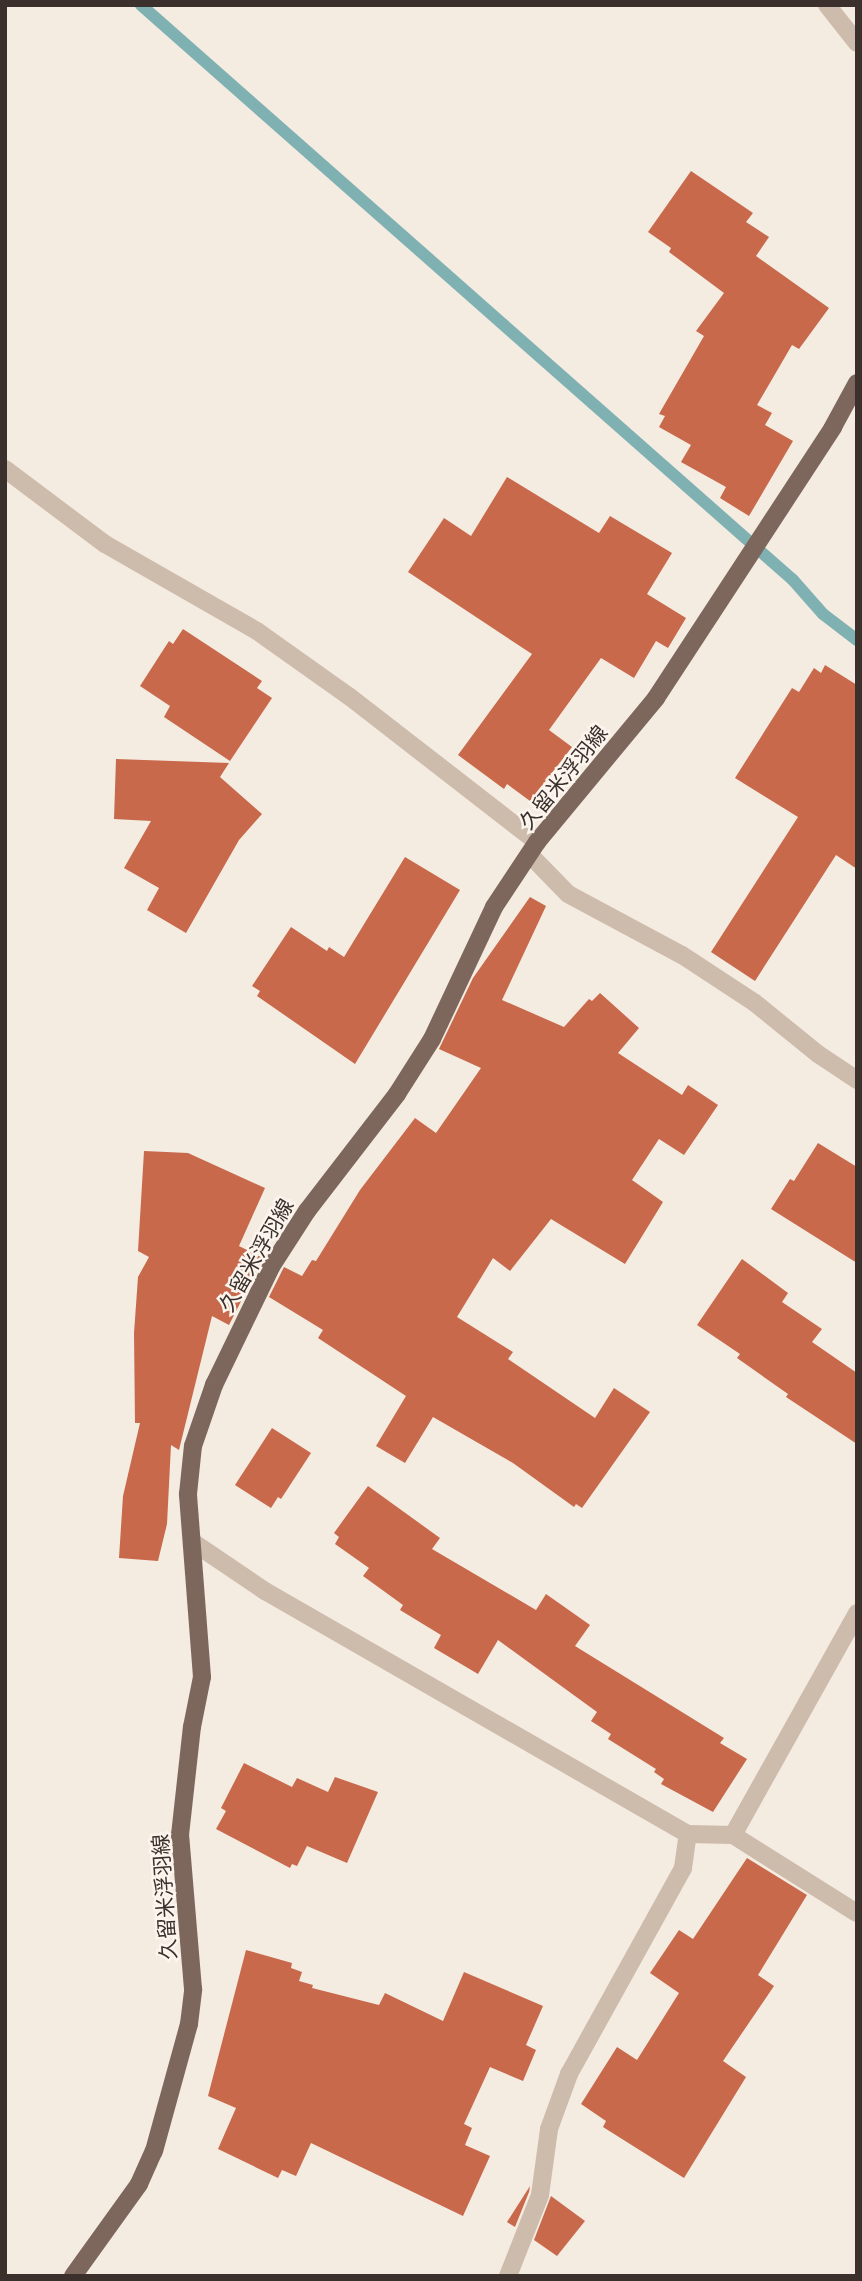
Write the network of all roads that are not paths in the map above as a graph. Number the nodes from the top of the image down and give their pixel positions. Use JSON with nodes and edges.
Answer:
{"nodes":[{"id":1,"x":827,"y":5,"type":"edge"},
{"id":2,"x":857,"y":43,"type":"edge"},
{"id":3,"x":857,"y":383,"type":"edge"},
{"id":4,"x":5,"y":468,"type":"edge"},
{"id":5,"x":534,"y":848,"type":"junction"},
{"id":6,"x":857,"y":1080,"type":"edge"},
{"id":7,"x":194,"y":1543,"type":"junction"},
{"id":8,"x":857,"y":1613,"type":"edge"},
{"id":9,"x":688,"y":1834,"type":"junction"},
{"id":10,"x":733,"y":1835,"type":"junction"},
{"id":11,"x":857,"y":1913,"type":"edge"},
{"id":12,"x":73,"y":2276,"type":"edge"},
{"id":13,"x":508,"y":2276,"type":"edge"}],
"edges":[{"from":1,"to":2,"type":"street"},
{"from":3,"to":5,"type":"main road","name":"久留米浮羽線"},
{"from":4,"to":5,"type":"street"},
{"from":5,"to":6,"type":"street"},
{"from":5,"to":7,"type":"main road","name":"久留米浮羽線"},
{"from":7,"to":9,"type":"street"},
{"from":7,"to":12,"type":"main road","name":"久留米浮羽線"},
{"from":8,"to":10,"type":"street"},
{"from":9,"to":10,"type":"street"},
{"from":9,"to":13,"type":"street"},
{"from":10,"to":11,"type":"street"}]}
